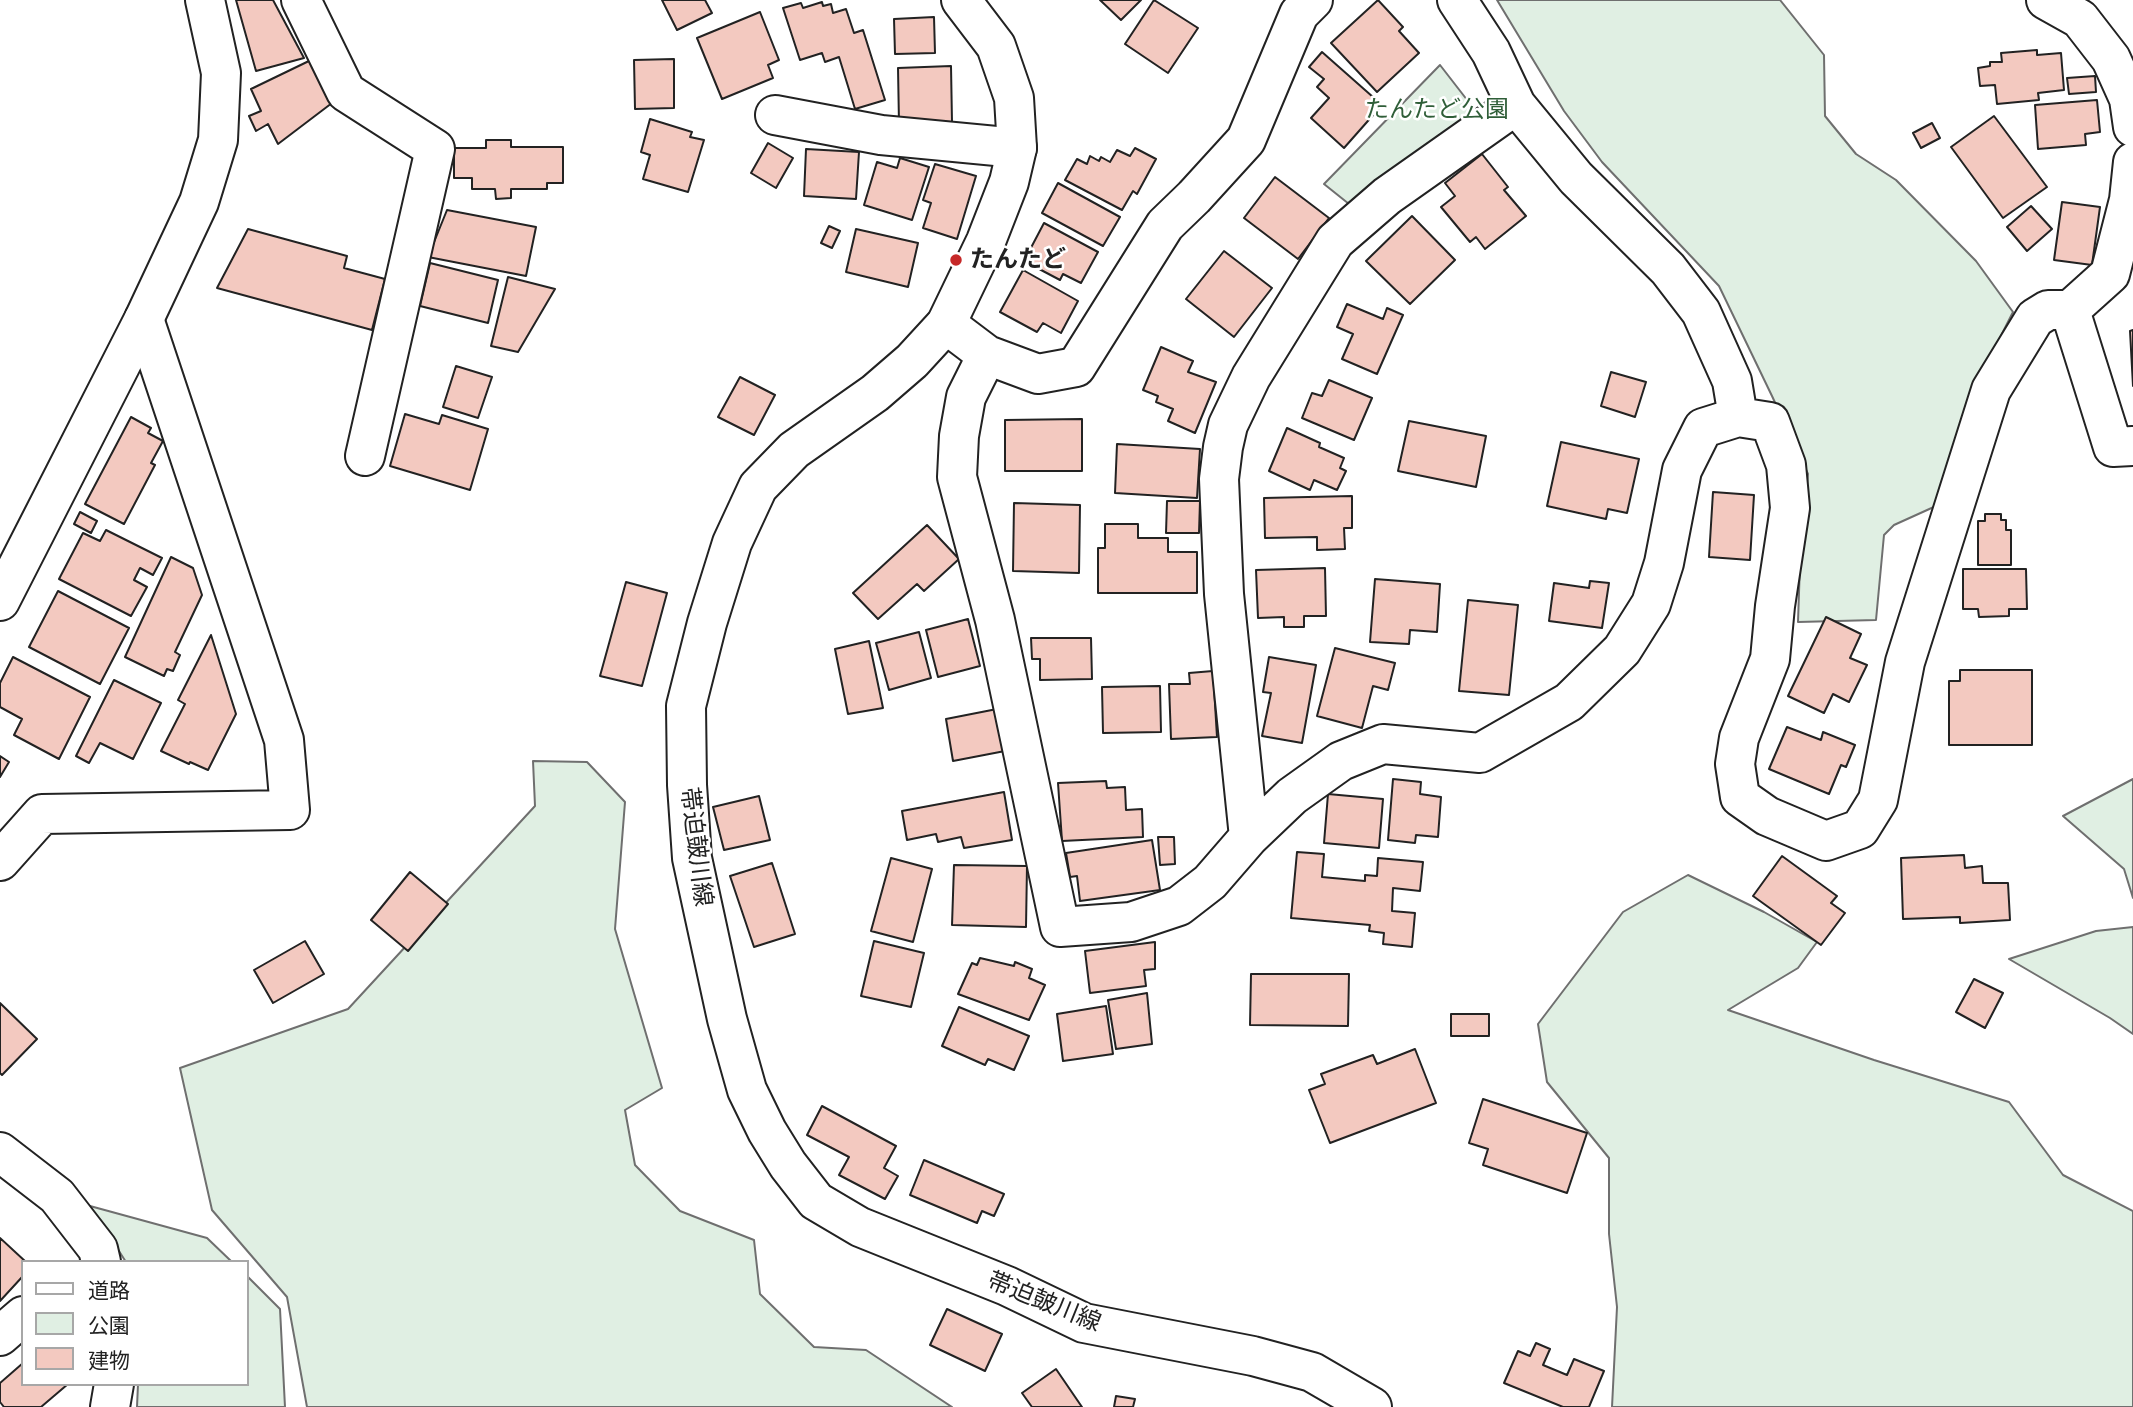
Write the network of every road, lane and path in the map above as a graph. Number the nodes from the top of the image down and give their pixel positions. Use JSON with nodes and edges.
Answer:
{"nodes":[{"id":1,"x":205,"y":0,"type":"edge"},
{"id":2,"x":300,"y":0,"type":"edge"},
{"id":3,"x":961,"y":0,"type":"edge"},
{"id":4,"x":1313,"y":0,"type":"edge"},
{"id":5,"x":1457,"y":0,"type":"edge"},
{"id":6,"x":2046,"y":0,"type":"edge"},
{"id":7,"x":1516,"y":106,"type":"junction"},
{"id":8,"x":775,"y":115,"type":"dead end"},
{"id":9,"x":2133,"y":127,"type":"edge"},
{"id":10,"x":1017,"y":148,"type":"junction"},
{"id":11,"x":2133,"y":162,"type":"edge"},
{"id":12,"x":2070,"y":310,"type":"junction"},
{"id":13,"x":144,"y":319,"type":"junction"},
{"id":14,"x":946,"y":324,"type":"junction"},
{"id":15,"x":987,"y":355,"type":"junction"},
{"id":16,"x":1738,"y":417,"type":"junction"},
{"id":17,"x":2133,"y":446,"type":"edge"},
{"id":18,"x":365,"y":456,"type":"dead end"},
{"id":19,"x":0,"y":601,"type":"edge"},
{"id":20,"x":1249,"y":837,"type":"junction"},
{"id":21,"x":0,"y":861,"type":"edge"},
{"id":22,"x":0,"y":1152,"type":"edge"},
{"id":23,"x":94,"y":1258,"type":"edge"},
{"id":24,"x":21,"y":1318,"type":"edge"},
{"id":25,"x":0,"y":1336,"type":"edge"},
{"id":26,"x":114,"y":1386,"type":"edge"},
{"id":27,"x":110,"y":1407,"type":"edge"},
{"id":28,"x":1372,"y":1407,"type":"edge"}],
"edges":[{"from":1,"to":13,"type":"street"},
{"from":2,"to":18,"type":"street"},
{"from":3,"to":10,"type":"street","name":"帯迫皷川線"},
{"from":4,"to":15,"type":"street"},
{"from":5,"to":7,"type":"street"},
{"from":6,"to":9,"type":"street"},
{"from":7,"to":16,"type":"street"},
{"from":7,"to":20,"type":"street"},
{"from":8,"to":10,"type":"street"},
{"from":10,"to":14,"type":"street","name":"帯迫皷川線"},
{"from":11,"to":12,"type":"street"},
{"from":12,"to":16,"type":"street"},
{"from":12,"to":17,"type":"street"},
{"from":13,"to":19,"type":"street"},
{"from":13,"to":21,"type":"street"},
{"from":14,"to":15,"type":"street"},
{"from":14,"to":28,"type":"street","name":"帯迫皷川線"},
{"from":15,"to":20,"type":"street"},
{"from":16,"to":20,"type":"street"},
{"from":22,"to":23,"type":"street"},
{"from":24,"to":25,"type":"street"},
{"from":26,"to":27,"type":"street"}]}
